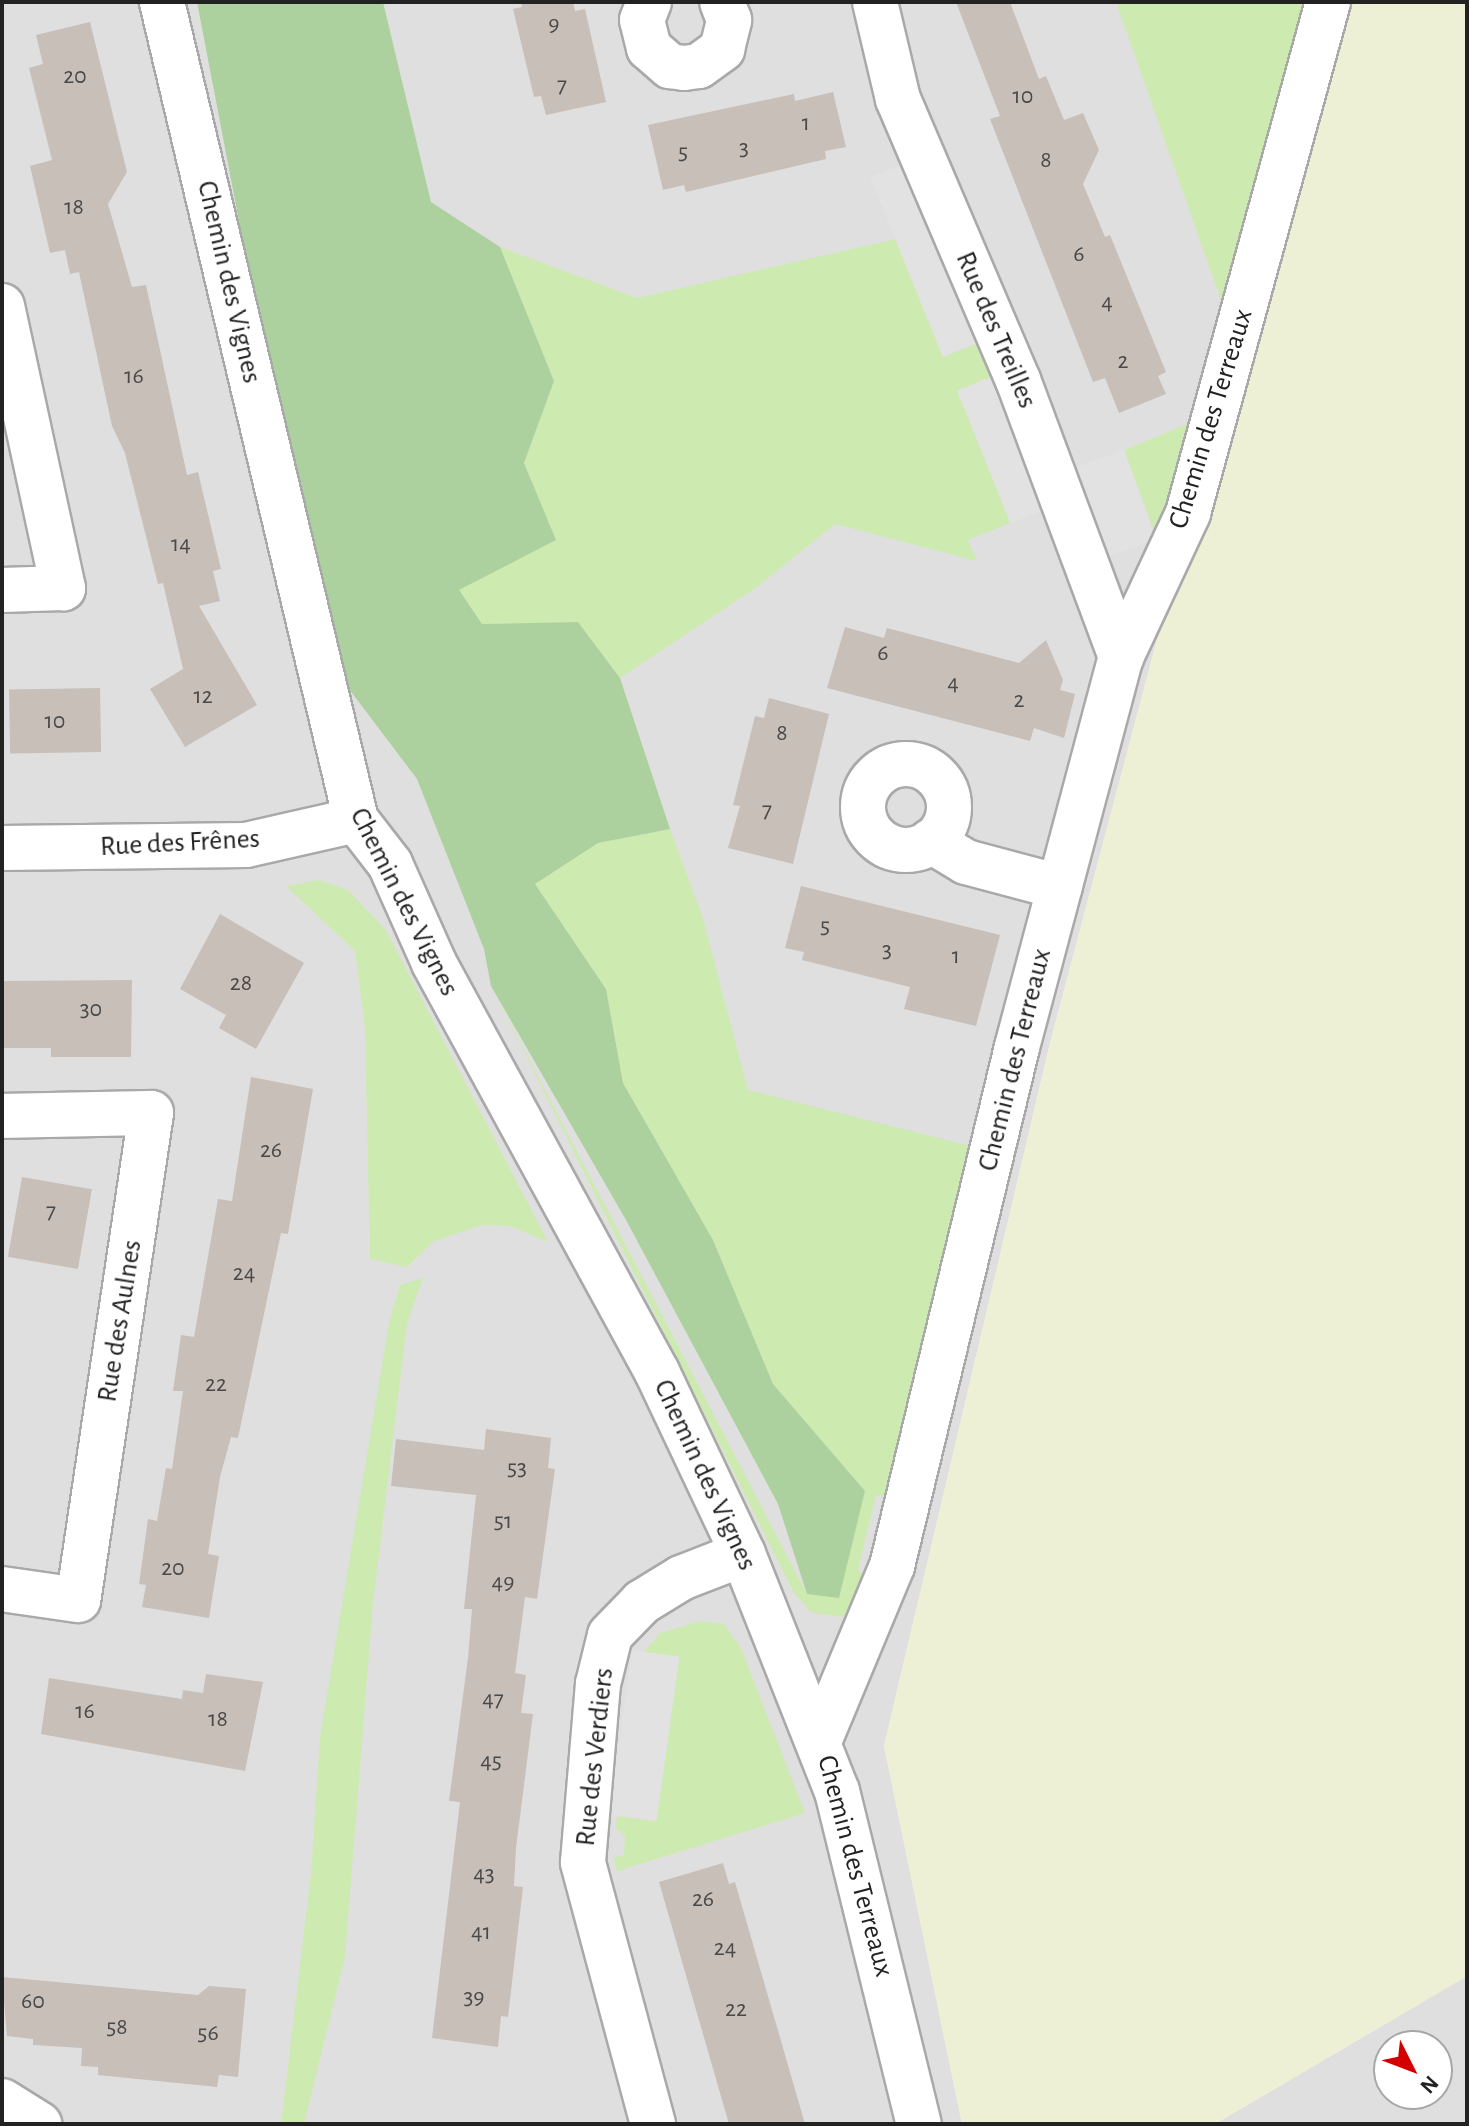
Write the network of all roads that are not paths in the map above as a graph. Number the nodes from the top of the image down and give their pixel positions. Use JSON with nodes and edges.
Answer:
{"nodes":[{"id":1,"x":162,"y":2,"type":"edge"},
{"id":2,"x":649,"y":2,"type":"edge"},
{"id":3,"x":722,"y":2,"type":"edge"},
{"id":4,"x":875,"y":2,"type":"edge"},
{"id":5,"x":1328,"y":2,"type":"edge"},
{"id":6,"x":2,"y":306,"type":"edge"},
{"id":7,"x":2,"y":590,"type":"edge"},
{"id":8,"x":1121,"y":657,"type":"junction"},
{"id":9,"x":356,"y":820,"type":"junction"},
{"id":10,"x":931,"y":841,"type":"dead end"},
{"id":11,"x":2,"y":848,"type":"edge"},
{"id":12,"x":1060,"y":887,"type":"junction"},
{"id":13,"x":2,"y":1116,"type":"edge"},
{"id":14,"x":743,"y":1554,"type":"junction"},
{"id":15,"x":2,"y":1589,"type":"edge"},
{"id":16,"x":820,"y":1739,"type":"junction"},
{"id":17,"x":2,"y":2101,"type":"edge"},
{"id":18,"x":39,"y":2124,"type":"edge"},
{"id":19,"x":653,"y":2124,"type":"edge"},
{"id":20,"x":919,"y":2124,"type":"edge"}],
"edges":[{"from":1,"to":9,"type":"street","name":"Chemin des Vignes"},
{"from":2,"to":3,"type":"street"},
{"from":4,"to":8,"type":"street","name":"Rue des Treilles"},
{"from":5,"to":8,"type":"street","name":"Chemin des Terreaux"},
{"from":6,"to":7,"type":"street"},
{"from":8,"to":12,"type":"street","name":"Chemin des Terreaux"},
{"from":9,"to":11,"type":"street","name":"Rue des Frênes"},
{"from":9,"to":14,"type":"street","name":"Chemin des Vignes"},
{"from":10,"to":12,"type":"street"},
{"from":12,"to":16,"type":"street","name":"Chemin des Terreaux"},
{"from":13,"to":15,"type":"street","name":"Rue des Aulnes"},
{"from":14,"to":16,"type":"street","name":"Chemin des Vignes"},
{"from":14,"to":19,"type":"street","name":"Rue des Verdiers"},
{"from":16,"to":20,"type":"street","name":"Chemin des Terreaux"},
{"from":17,"to":18,"type":"street"}]}
